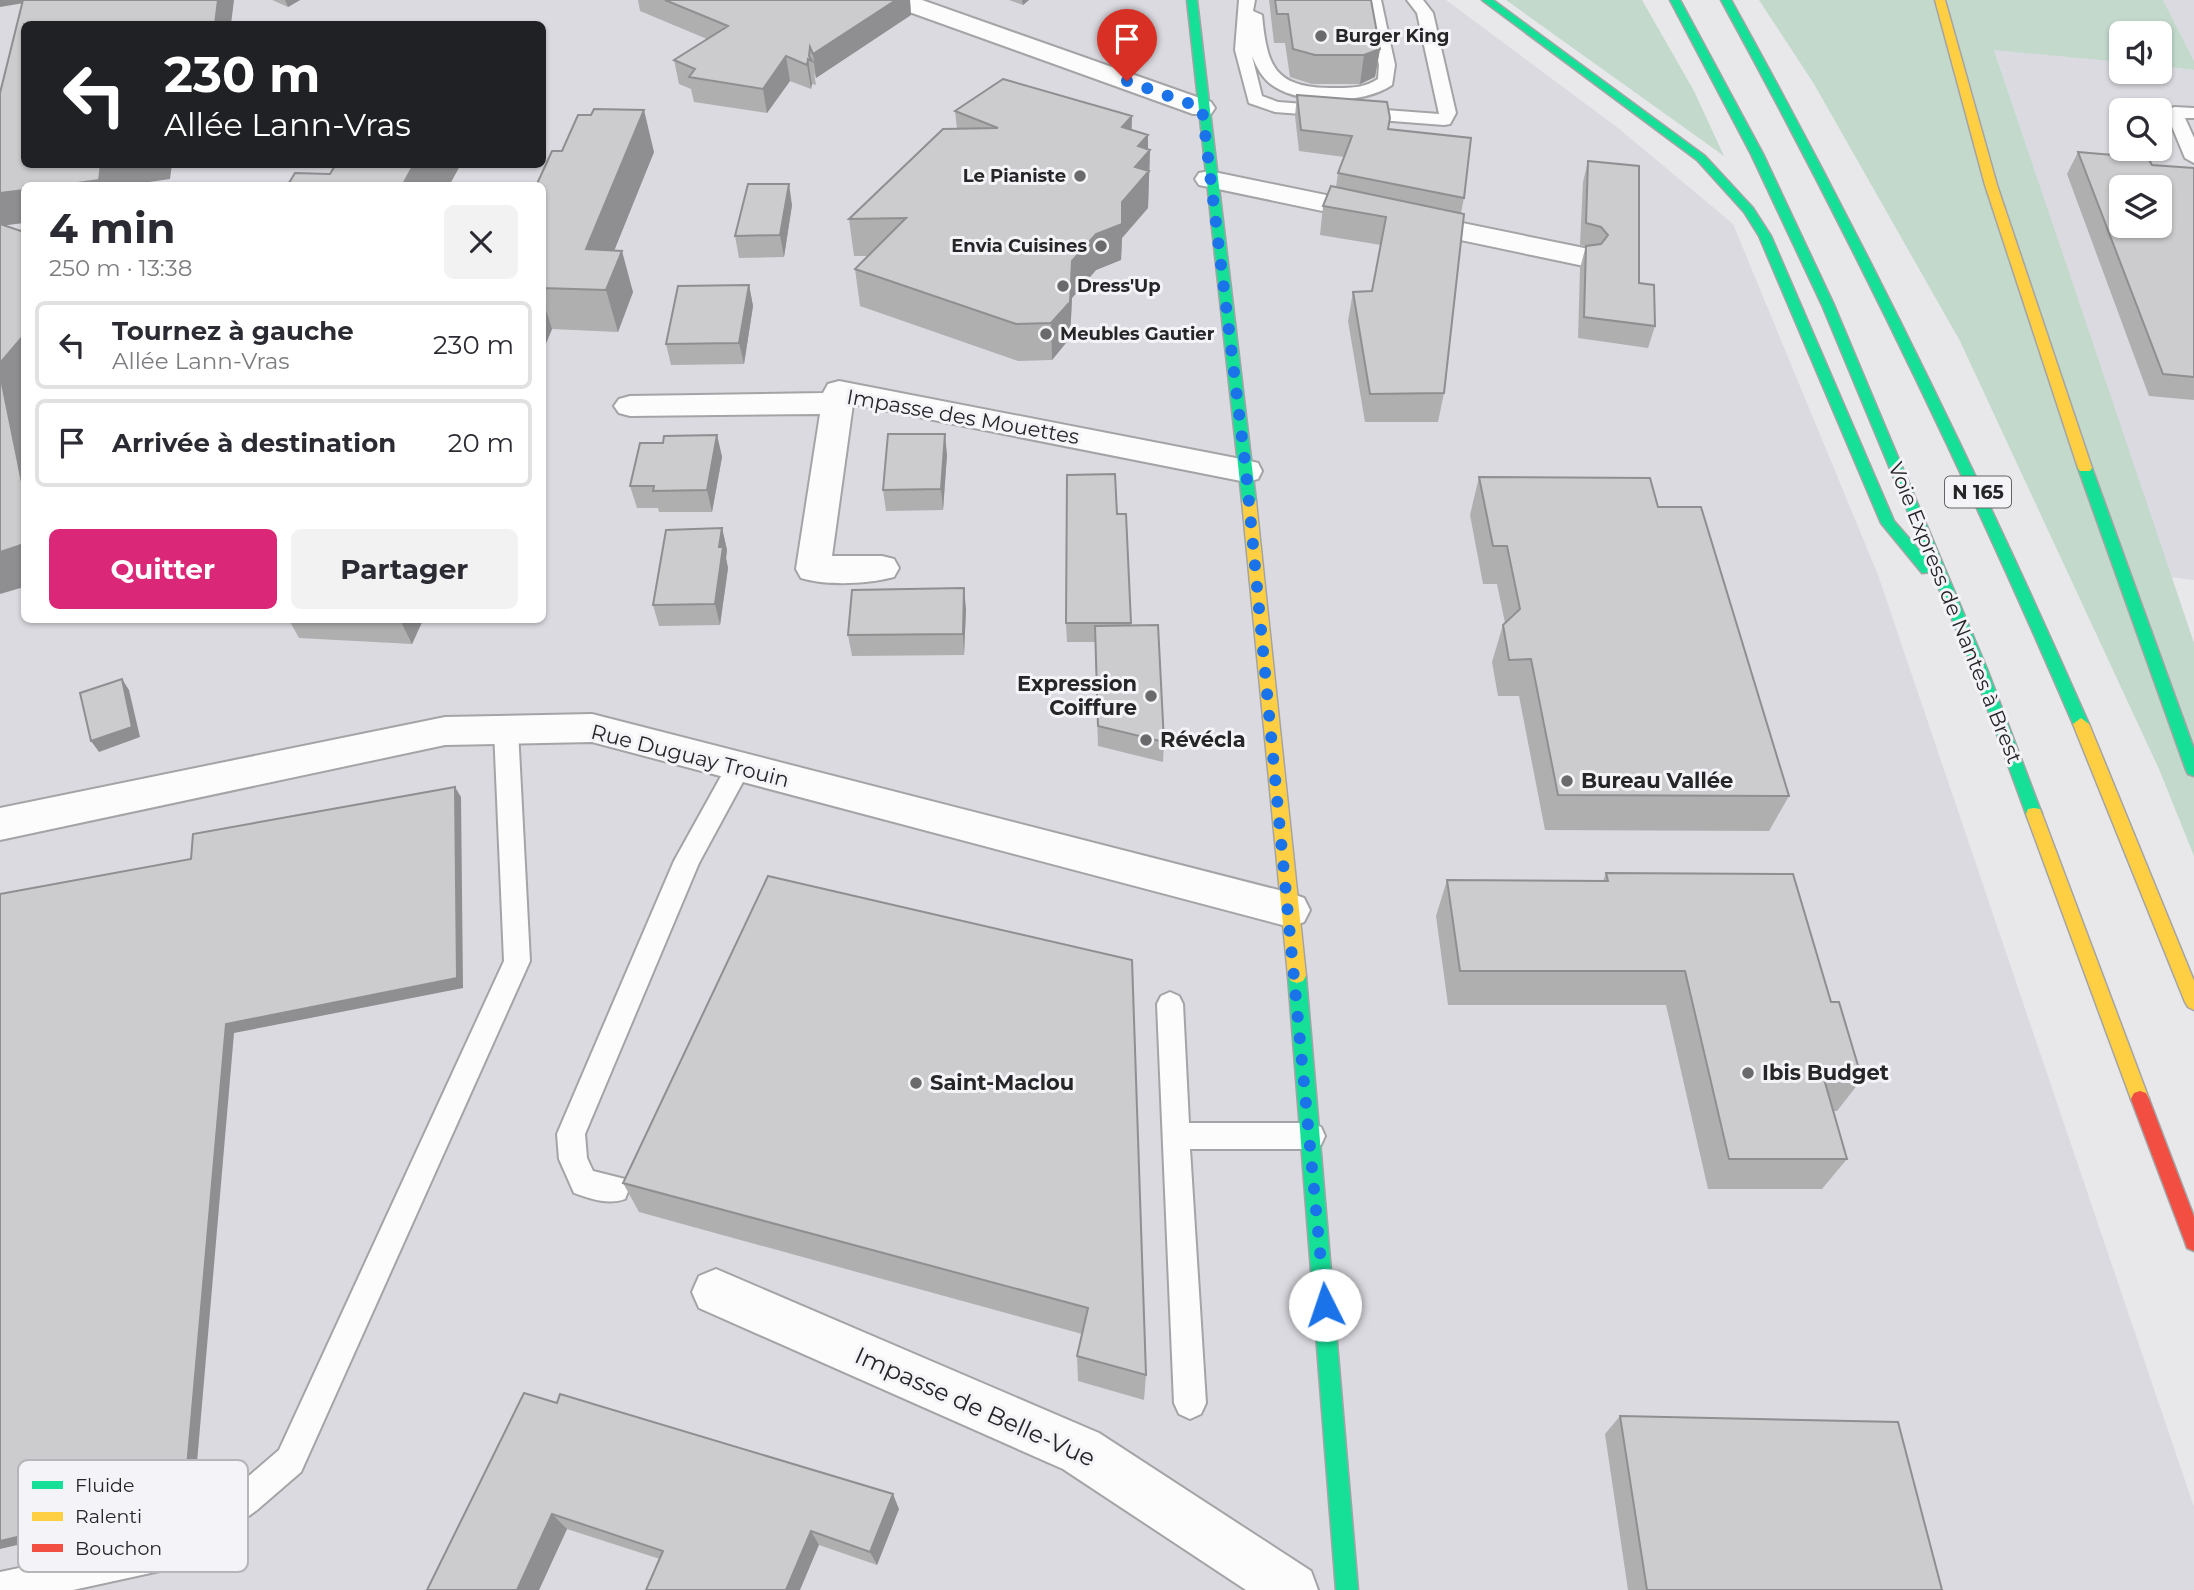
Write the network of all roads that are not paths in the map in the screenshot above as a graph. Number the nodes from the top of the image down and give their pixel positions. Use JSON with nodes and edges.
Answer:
{"nodes":[{"id":1,"x":899,"y":0,"type":"edge"},
{"id":2,"x":1192,"y":0,"type":"edge"},
{"id":3,"x":1247,"y":0,"type":"edge"},
{"id":4,"x":1254,"y":0,"type":"edge"},
{"id":5,"x":1373,"y":0,"type":"edge"},
{"id":6,"x":1415,"y":0,"type":"edge"},
{"id":7,"x":1487,"y":0,"type":"edge"},
{"id":8,"x":1675,"y":0,"type":"edge"},
{"id":9,"x":1726,"y":0,"type":"edge"},
{"id":10,"x":1940,"y":0,"type":"edge"},
{"id":11,"x":1202,"y":108,"type":"junction"},
{"id":12,"x":2194,"y":113,"type":"edge"},
{"id":13,"x":2194,"y":158,"type":"edge"},
{"id":14,"x":1209,"y":179,"type":"junction"},
{"id":15,"x":1584,"y":257,"type":"edge"},
{"id":16,"x":837,"y":403,"type":"junction"},
{"id":17,"x":630,"y":406,"type":"dead end"},
{"id":18,"x":1246,"y":471,"type":"junction"},
{"id":19,"x":883,"y":568,"type":"dead end"},
{"id":20,"x":1951,"y":598,"type":"junction"},
{"id":21,"x":506,"y":730,"type":"junction"},
{"id":22,"x":739,"y":767,"type":"junction"},
{"id":23,"x":2194,"y":770,"type":"edge"},
{"id":24,"x":0,"y":824,"type":"edge"},
{"id":25,"x":1290,"y":911,"type":"junction"},
{"id":26,"x":2194,"y":1002,"type":"edge"},
{"id":27,"x":1170,"y":1004,"type":"dead end"},
{"id":28,"x":1175,"y":1136,"type":"junction"},
{"id":29,"x":1311,"y":1136,"type":"junction"},
{"id":30,"x":615,"y":1189,"type":"dead end"},
{"id":31,"x":2194,"y":1242,"type":"edge"},
{"id":32,"x":716,"y":1292,"type":"dead end"},
{"id":33,"x":1190,"y":1402,"type":"dead end"},
{"id":34,"x":248,"y":1497,"type":"edge"},
{"id":35,"x":80,"y":1572,"type":"edge"},
{"id":36,"x":0,"y":1589,"type":"edge"},
{"id":37,"x":1292,"y":1590,"type":"edge"},
{"id":38,"x":1347,"y":1590,"type":"edge"}],
"edges":[{"from":1,"to":11,"type":"street"},
{"from":2,"to":11,"type":"main road"},
{"from":3,"to":6,"type":"lane"},
{"from":4,"to":5,"type":"lane"},
{"from":7,"to":20,"type":"main road"},
{"from":8,"to":20,"type":"main road","name":"Voie Express de Nantes à Brest","number":"N 165"},
{"from":9,"to":26,"type":"main road","number":"N 165"},
{"from":10,"to":23,"type":"main road"},
{"from":11,"to":14,"type":"main road"},
{"from":12,"to":13,"type":"lane"},
{"from":14,"to":15,"type":"street"},
{"from":14,"to":18,"type":"main road"},
{"from":16,"to":17,"type":"street"},
{"from":16,"to":18,"type":"street","name":"Impasse des Mouettes"},
{"from":16,"to":19,"type":"street","name":"Impasse des Mouettes"},
{"from":18,"to":25,"type":"main road"},
{"from":20,"to":31,"type":"main road","name":"Voie Express de Nantes à Brest","number":"N 165"},
{"from":21,"to":22,"type":"street","name":"Rue Duguay Trouin"},
{"from":21,"to":24,"type":"street","name":"Rue Duguay Trouin"},
{"from":21,"to":34,"type":"lane"},
{"from":22,"to":25,"type":"street","name":"Rue Duguay Trouin"},
{"from":22,"to":30,"type":"lane"},
{"from":25,"to":29,"type":"main road"},
{"from":27,"to":28,"type":"lane"},
{"from":28,"to":29,"type":"lane"},
{"from":28,"to":33,"type":"lane"},
{"from":29,"to":38,"type":"main road"},
{"from":32,"to":37,"type":"street","name":"Impasse de Belle-Vue"},
{"from":35,"to":36,"type":"lane"}]}
